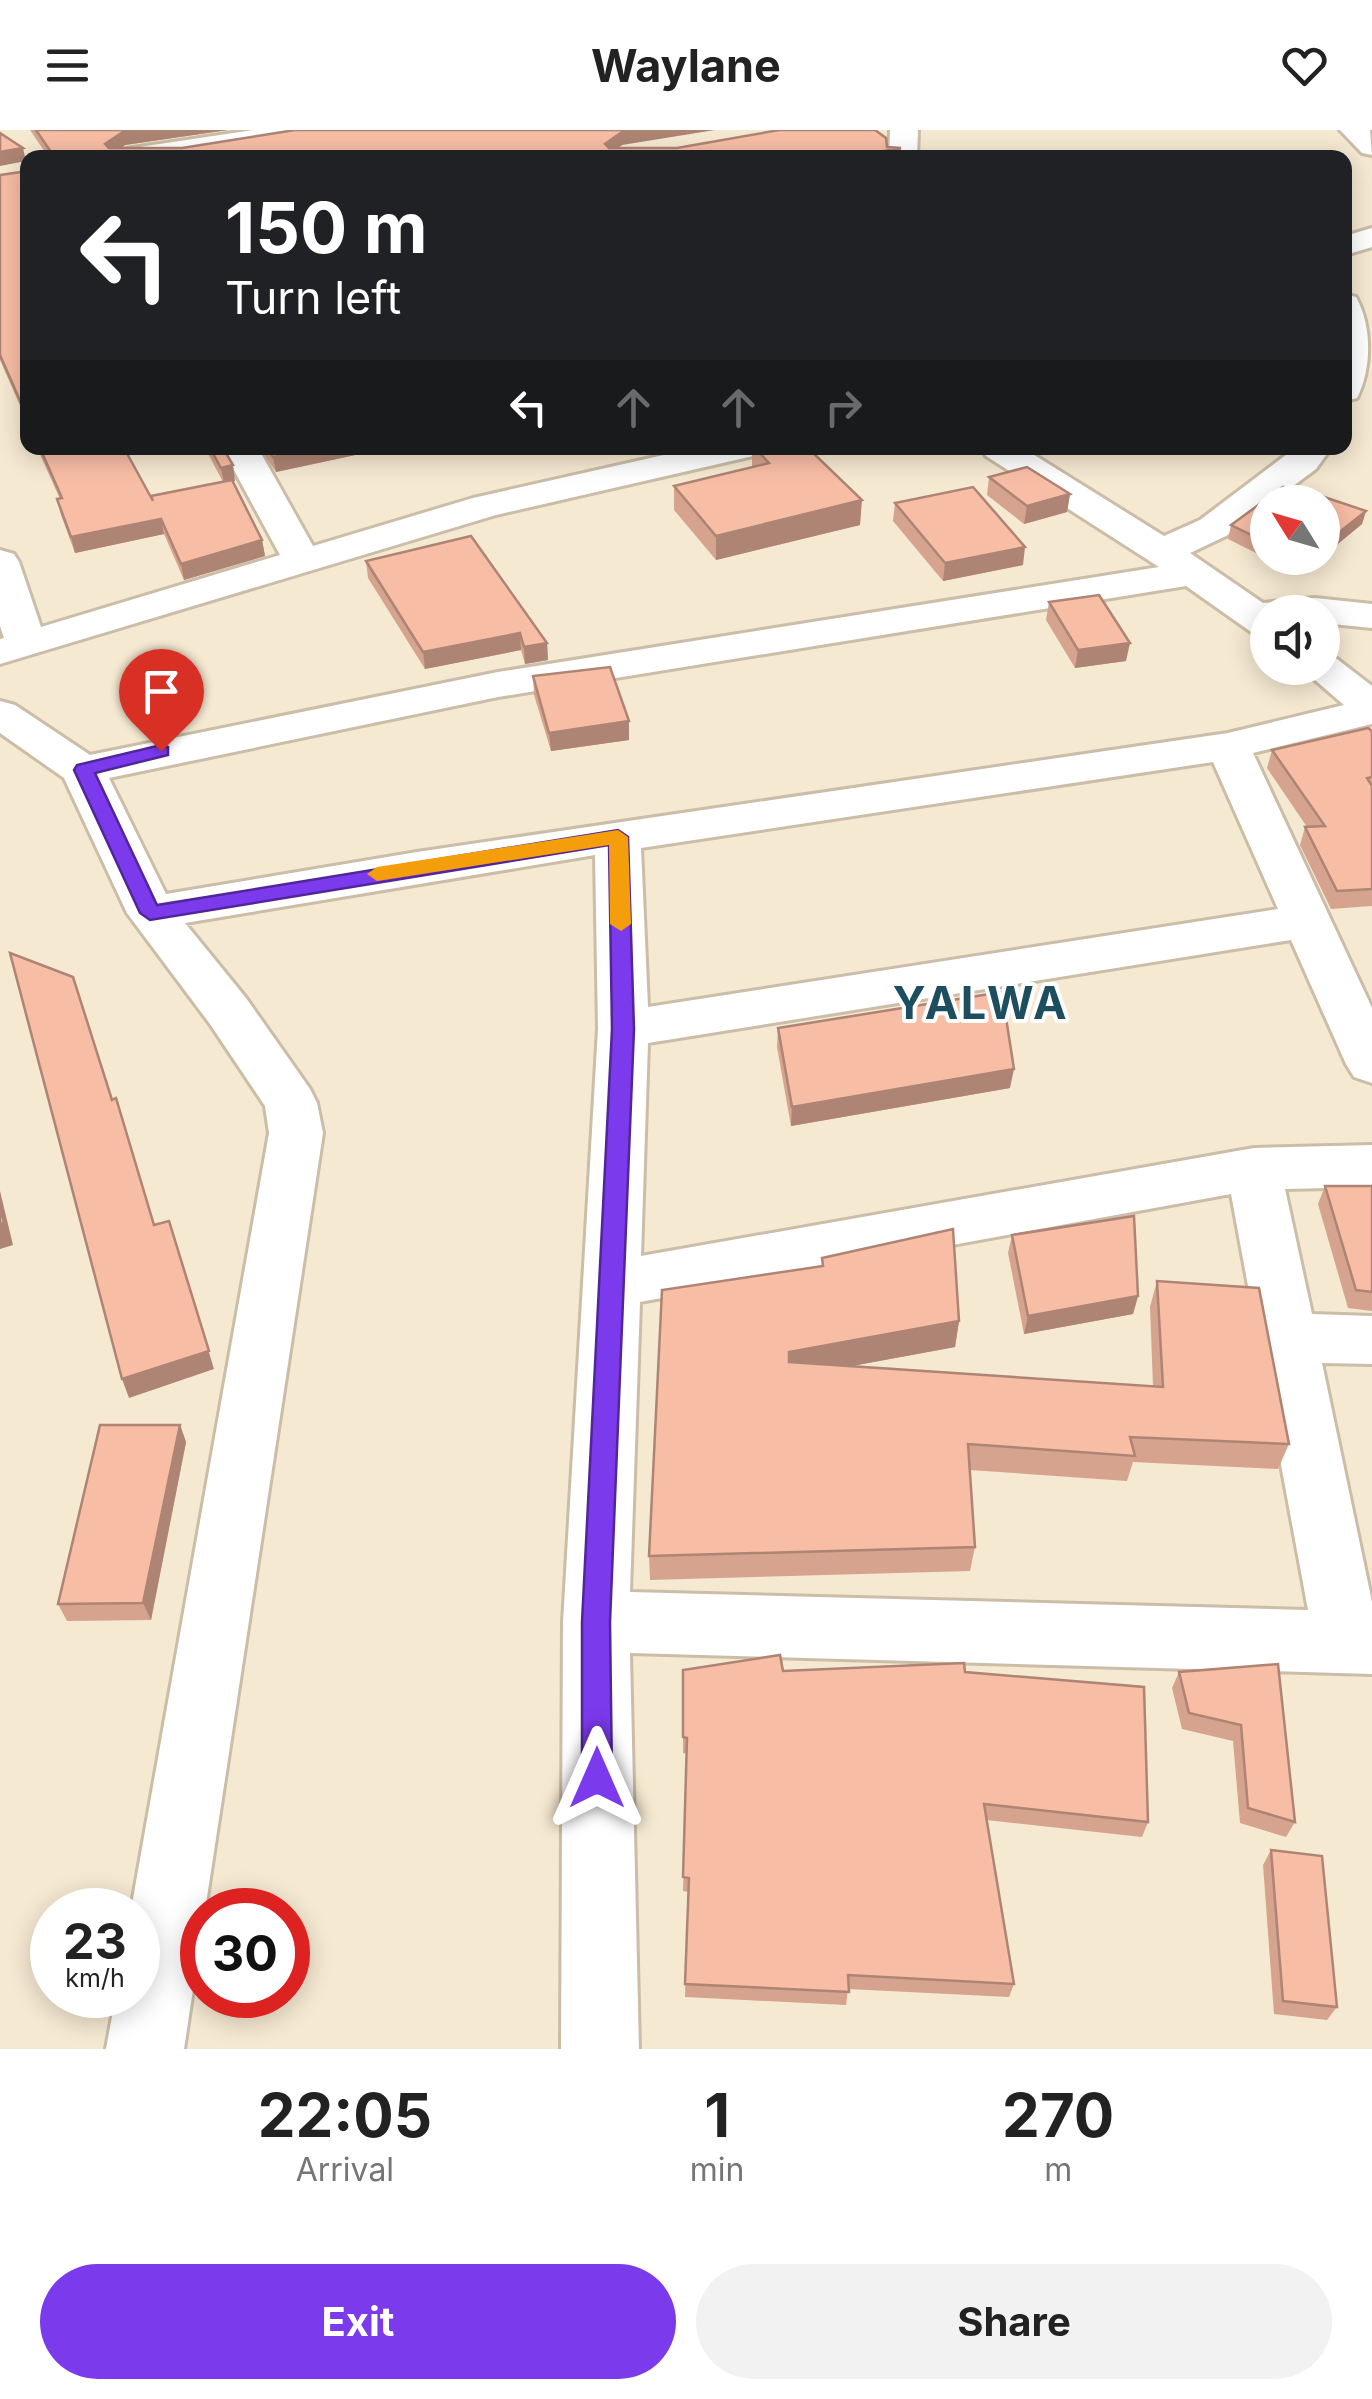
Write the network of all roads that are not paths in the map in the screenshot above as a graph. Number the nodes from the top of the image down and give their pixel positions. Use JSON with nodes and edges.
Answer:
{"nodes":[{"id":1,"x":306,"y":130,"type":"edge"},
{"id":2,"x":1354,"y":130,"type":"edge"},
{"id":3,"x":183,"y":138,"type":"edge"},
{"id":4,"x":1372,"y":147,"type":"edge"},
{"id":5,"x":149,"y":150,"type":"edge"},
{"id":6,"x":1352,"y":316,"type":"edge"},
{"id":7,"x":1352,"y":368,"type":"edge"},
{"id":8,"x":244,"y":455,"type":"edge"},
{"id":9,"x":709,"y":455,"type":"edge"},
{"id":10,"x":1010,"y":455,"type":"edge"},
{"id":11,"x":1293,"y":455,"type":"edge"},
{"id":12,"x":301,"y":558,"type":"junction"},
{"id":13,"x":0,"y":562,"type":"edge"},
{"id":14,"x":1178,"y":562,"type":"junction"},
{"id":15,"x":1250,"y":606,"type":"edge"},
{"id":16,"x":1340,"y":611,"type":"edge"},
{"id":17,"x":1372,"y":616,"type":"edge"},
{"id":18,"x":13,"y":648,"type":"edge"},
{"id":19,"x":1340,"y":682,"type":"edge"},
{"id":20,"x":1372,"y":708,"type":"edge"},
{"id":21,"x":0,"y":714,"type":"edge"},
{"id":22,"x":1228,"y":746,"type":"junction"},
{"id":23,"x":84,"y":770,"type":"junction"},
{"id":24,"x":618,"y":837,"type":"junction"},
{"id":25,"x":150,"y":913,"type":"junction"},
{"id":26,"x":1308,"y":921,"type":"junction"},
{"id":27,"x":623,"y":1029,"type":"junction"},
{"id":28,"x":1372,"y":1064,"type":"edge"},
{"id":29,"x":1372,"y":1166,"type":"edge"},
{"id":30,"x":1254,"y":1169,"type":"junction"},
{"id":31,"x":614,"y":1284,"type":"junction"},
{"id":32,"x":1289,"y":1338,"type":"junction"},
{"id":33,"x":1372,"y":1340,"type":"edge"},
{"id":34,"x":596,"y":1622,"type":"junction"},
{"id":35,"x":1360,"y":1642,"type":"edge"},
{"id":36,"x":144,"y":2049,"type":"edge"},
{"id":37,"x":600,"y":2049,"type":"edge"}],
"edges":[{"from":1,"to":3,"type":"street"},
{"from":2,"to":4,"type":"street"},
{"from":3,"to":5,"type":"street"},
{"from":6,"to":7,"type":"street"},
{"from":8,"to":12,"type":"street"},
{"from":9,"to":12,"type":"street"},
{"from":10,"to":14,"type":"street"},
{"from":11,"to":14,"type":"street"},
{"from":12,"to":18,"type":"street"},
{"from":13,"to":18,"type":"street"},
{"from":14,"to":15,"type":"street"},
{"from":14,"to":23,"type":"street"},
{"from":16,"to":17,"type":"street"},
{"from":19,"to":20,"type":"street"},
{"from":20,"to":22,"type":"street"},
{"from":21,"to":23,"type":"street"},
{"from":22,"to":24,"type":"street"},
{"from":22,"to":26,"type":"street"},
{"from":23,"to":25,"type":"street"},
{"from":24,"to":25,"type":"street"},
{"from":24,"to":27,"type":"street"},
{"from":25,"to":36,"type":"street"},
{"from":26,"to":27,"type":"street"},
{"from":26,"to":28,"type":"street"},
{"from":27,"to":31,"type":"street"},
{"from":29,"to":30,"type":"street"},
{"from":30,"to":31,"type":"street"},
{"from":30,"to":32,"type":"street"},
{"from":31,"to":34,"type":"street"},
{"from":32,"to":33,"type":"street"},
{"from":32,"to":35,"type":"street"},
{"from":34,"to":35,"type":"street"},
{"from":34,"to":37,"type":"street"}]}
